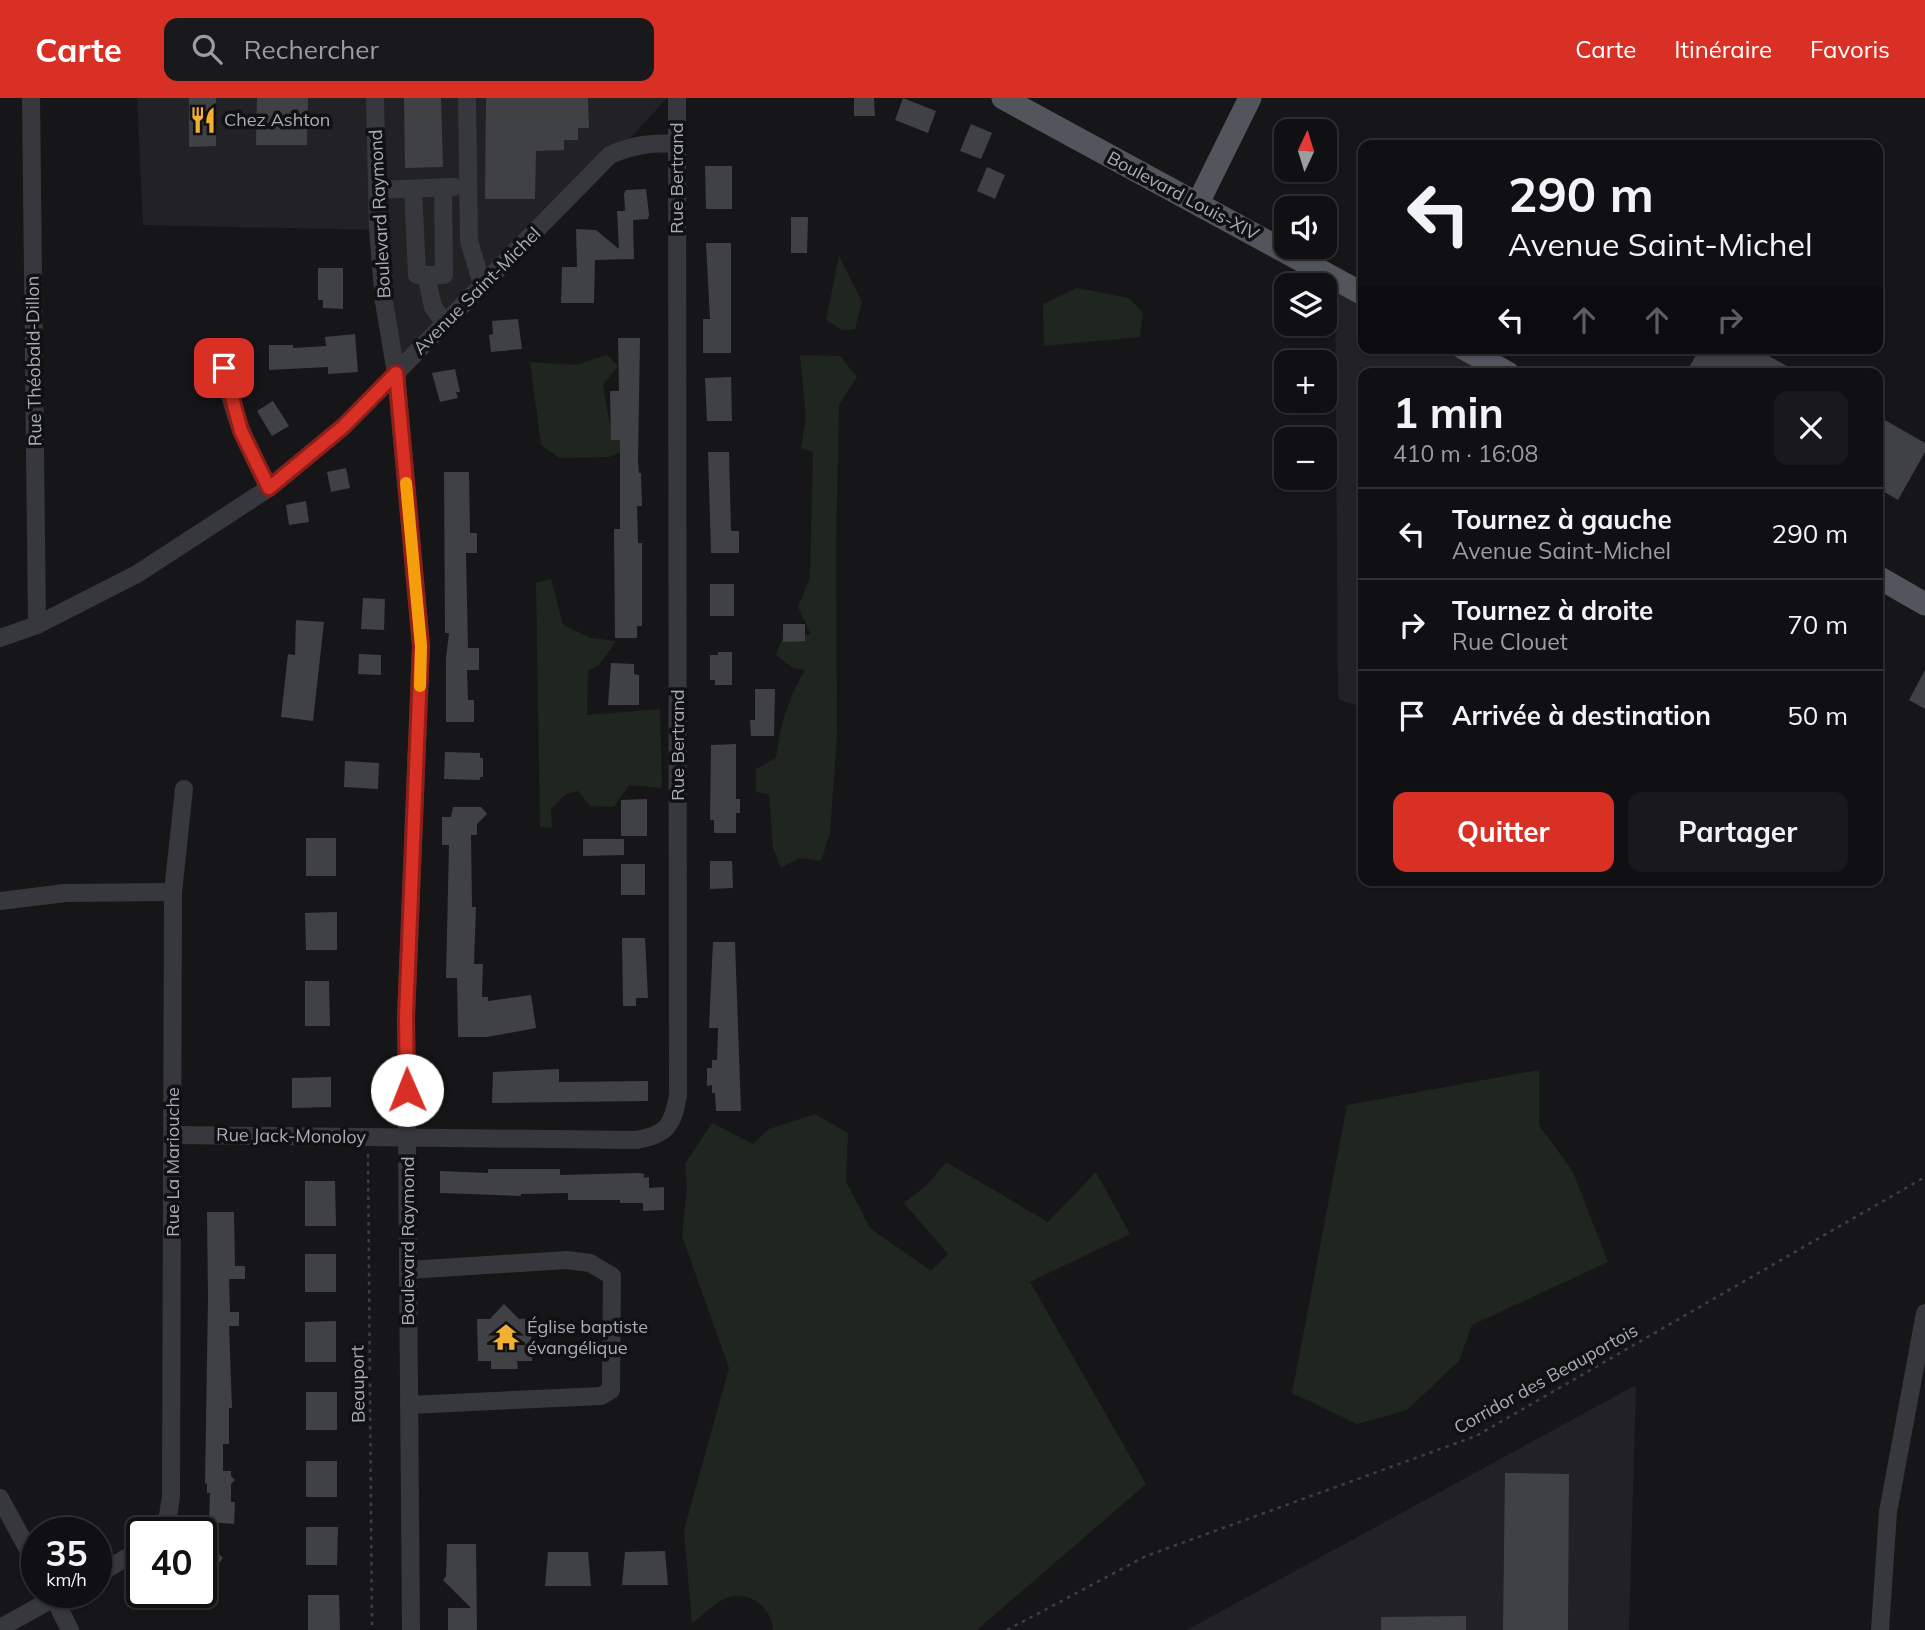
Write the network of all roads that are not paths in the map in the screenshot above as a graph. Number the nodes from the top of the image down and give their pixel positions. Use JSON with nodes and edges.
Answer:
{"nodes":[{"id":1,"x":31,"y":98,"type":"edge"},
{"id":2,"x":375,"y":98,"type":"edge"},
{"id":3,"x":455,"y":98,"type":"edge"},
{"id":4,"x":467,"y":98,"type":"edge"},
{"id":5,"x":677,"y":98,"type":"edge"},
{"id":6,"x":1003,"y":98,"type":"edge"},
{"id":7,"x":1250,"y":98,"type":"edge"},
{"id":8,"x":677,"y":144,"type":"junction"},
{"id":9,"x":443,"y":187,"type":"junction"},
{"id":10,"x":414,"y":188,"type":"junction"},
{"id":11,"x":377,"y":190,"type":"junction"},
{"id":12,"x":1198,"y":203,"type":"junction"},
{"id":13,"x":426,"y":275,"type":"junction"},
{"id":14,"x":482,"y":285,"type":"junction"},
{"id":15,"x":1358,"y":291,"type":"edge"},
{"id":16,"x":444,"y":323,"type":"junction"},
{"id":17,"x":226,"y":350,"type":"dead end"},
{"id":18,"x":1474,"y":354,"type":"edge"},
{"id":19,"x":1499,"y":368,"type":"edge"},
{"id":20,"x":396,"y":373,"type":"junction"},
{"id":21,"x":269,"y":488,"type":"junction"},
{"id":22,"x":1883,"y":580,"type":"edge"},
{"id":23,"x":1925,"y":604,"type":"edge"},
{"id":24,"x":37,"y":625,"type":"junction"},
{"id":25,"x":0,"y":638,"type":"edge"},
{"id":26,"x":184,"y":789,"type":"dead end"},
{"id":27,"x":173,"y":892,"type":"junction"},
{"id":28,"x":0,"y":901,"type":"edge"},
{"id":29,"x":174,"y":1135,"type":"junction"},
{"id":30,"x":408,"y":1138,"type":"junction"},
{"id":31,"x":408,"y":1270,"type":"junction"},
{"id":32,"x":1925,"y":1313,"type":"edge"},
{"id":33,"x":409,"y":1405,"type":"junction"},
{"id":34,"x":0,"y":1498,"type":"edge"},
{"id":35,"x":167,"y":1517,"type":"edge"},
{"id":36,"x":21,"y":1537,"type":"edge"},
{"id":37,"x":34,"y":1608,"type":"edge"},
{"id":38,"x":62,"y":1608,"type":"edge"},
{"id":39,"x":0,"y":1628,"type":"edge"},
{"id":40,"x":70,"y":1630,"type":"edge"},
{"id":41,"x":411,"y":1630,"type":"edge"},
{"id":42,"x":1880,"y":1630,"type":"edge"}],
"edges":[{"from":1,"to":24,"type":"street","name":"Rue Théobald-Dillon"},
{"from":2,"to":11,"type":"street","name":"Boulevard Raymond"},
{"from":3,"to":9,"type":"street"},
{"from":4,"to":14,"type":"street"},
{"from":5,"to":8,"type":"street","name":"Rue Bertrand"},
{"from":6,"to":12,"type":"main road","name":"Boulevard Louis-XIV"},
{"from":7,"to":12,"type":"main road"},
{"from":8,"to":14,"type":"street","name":"Avenue Saint-Michel"},
{"from":8,"to":30,"type":"street","name":"Rue Bertrand"},
{"from":9,"to":10,"type":"street"},
{"from":9,"to":13,"type":"street"},
{"from":10,"to":11,"type":"street"},
{"from":10,"to":13,"type":"street"},
{"from":11,"to":20,"type":"street","name":"Boulevard Raymond"},
{"from":12,"to":15,"type":"main road","name":"Boulevard Louis-XIV"},
{"from":13,"to":16,"type":"street"},
{"from":14,"to":16,"type":"street","name":"Avenue Saint-Michel"},
{"from":16,"to":20,"type":"street","name":"Avenue Saint-Michel"},
{"from":17,"to":21,"type":"street"},
{"from":18,"to":19,"type":"main road"},
{"from":20,"to":21,"type":"street","name":"Avenue Saint-Michel"},
{"from":20,"to":30,"type":"street","name":"Boulevard Raymond"},
{"from":21,"to":24,"type":"street","name":"Avenue Saint-Michel"},
{"from":22,"to":23,"type":"main road"},
{"from":24,"to":25,"type":"street","name":"Avenue Saint-Michel"},
{"from":26,"to":27,"type":"street","name":"Rue La Mariouche"},
{"from":27,"to":28,"type":"street"},
{"from":27,"to":29,"type":"street","name":"Rue La Mariouche"},
{"from":29,"to":30,"type":"street","name":"Rue Jack-Monoloy"},
{"from":29,"to":35,"type":"street","name":"Rue La Mariouche"},
{"from":30,"to":31,"type":"street","name":"Boulevard Raymond"},
{"from":31,"to":33,"type":"street","name":"Boulevard Raymond"},
{"from":31,"to":33,"type":"street"},
{"from":32,"to":42,"type":"street"},
{"from":33,"to":41,"type":"street","name":"Boulevard Raymond"},
{"from":34,"to":36,"type":"street"},
{"from":37,"to":39,"type":"street"},
{"from":38,"to":40,"type":"street"}]}
